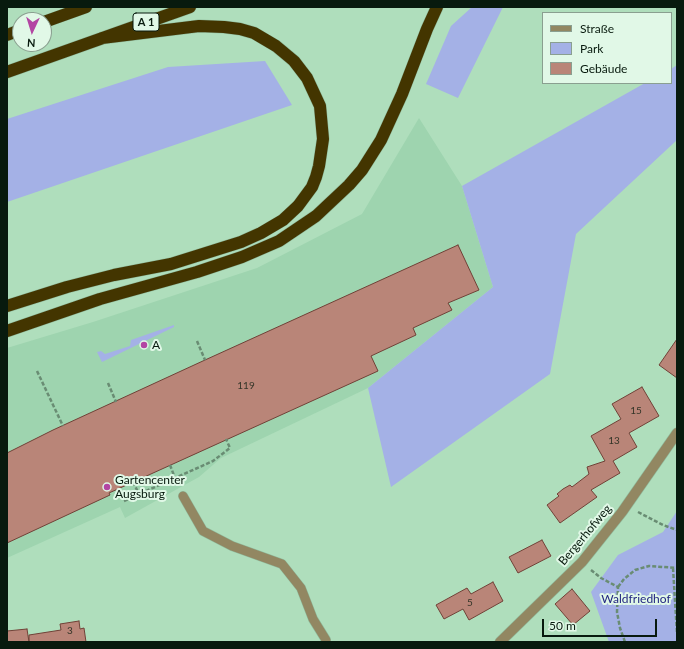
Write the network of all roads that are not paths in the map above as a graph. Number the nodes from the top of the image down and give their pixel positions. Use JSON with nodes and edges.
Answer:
{"nodes":[{"id":1,"x":86,"y":7,"type":"edge"},
{"id":2,"x":190,"y":7,"type":"edge"},
{"id":3,"x":436,"y":7,"type":"edge"},
{"id":4,"x":52,"y":19,"type":"edge"},
{"id":5,"x":102,"y":38,"type":"junction"},
{"id":6,"x":7,"y":72,"type":"edge"},
{"id":7,"x":7,"y":306,"type":"edge"},
{"id":8,"x":7,"y":331,"type":"edge"},
{"id":9,"x":677,"y":433,"type":"edge"},
{"id":10,"x":183,"y":496,"type":"dead end"},
{"id":11,"x":326,"y":640,"type":"dead end"},
{"id":12,"x":500,"y":642,"type":"edge"}],
"edges":[{"from":1,"to":4,"type":"highway"},
{"from":2,"to":5,"type":"highway","number":"A 1"},
{"from":3,"to":8,"type":"highway"},
{"from":5,"to":6,"type":"highway","number":"A 1"},
{"from":5,"to":7,"type":"highway"},
{"from":9,"to":12,"type":"street","name":"Bergerhofweg"},
{"from":10,"to":11,"type":"lane"}]}
